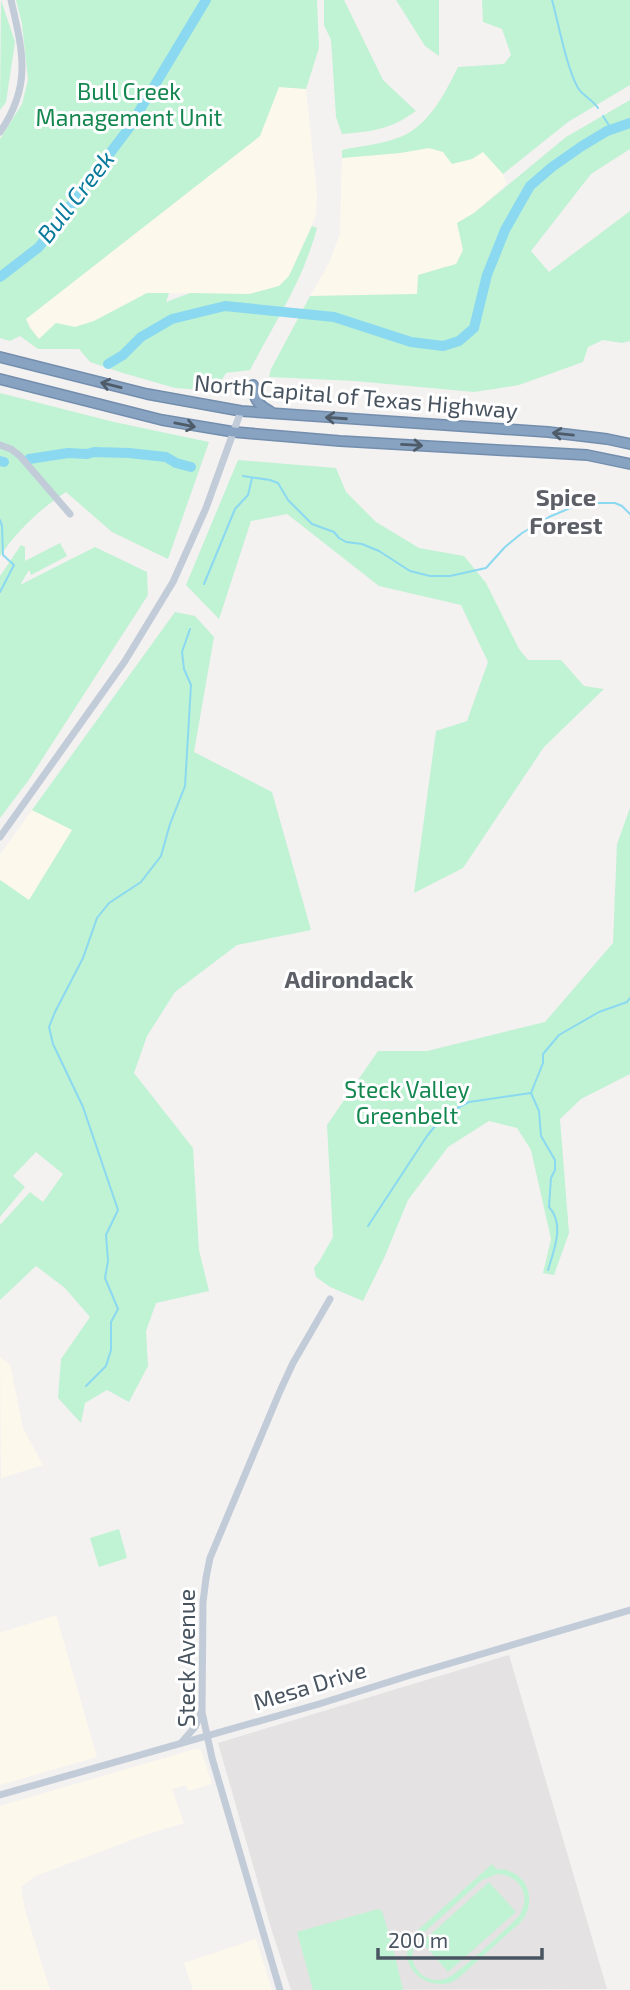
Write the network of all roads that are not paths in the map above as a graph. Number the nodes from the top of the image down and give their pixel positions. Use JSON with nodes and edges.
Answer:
{"nodes":[{"id":1,"x":12,"y":0,"type":"edge"},
{"id":2,"x":0,"y":132,"type":"edge"},
{"id":3,"x":0,"y":357,"type":"edge"},
{"id":4,"x":0,"y":379,"type":"edge"},
{"id":5,"x":253,"y":385,"type":"dead end"},
{"id":6,"x":241,"y":411,"type":"junction"},
{"id":7,"x":275,"y":413,"type":"junction"},
{"id":8,"x":234,"y":432,"type":"junction"},
{"id":9,"x":630,"y":444,"type":"edge"},
{"id":10,"x":0,"y":445,"type":"edge"},
{"id":11,"x":630,"y":464,"type":"edge"},
{"id":12,"x":71,"y":514,"type":"dead end"},
{"id":13,"x":0,"y":837,"type":"edge"},
{"id":14,"x":330,"y":1299,"type":"dead end"},
{"id":15,"x":630,"y":1610,"type":"edge"},
{"id":16,"x":202,"y":1712,"type":"junction"},
{"id":17,"x":206,"y":1736,"type":"junction"},
{"id":18,"x":179,"y":1744,"type":"junction"},
{"id":19,"x":0,"y":1795,"type":"edge"},
{"id":20,"x":280,"y":1990,"type":"edge"}],
"edges":[{"from":1,"to":2,"type":"street"},
{"from":6,"to":3,"type":"highway","name":"North Capital of Texas Highway","one_way":true},
{"from":4,"to":8,"type":"highway","name":"North Capital of Texas Highway","one_way":true},
{"from":5,"to":7,"type":"highway"},
{"from":6,"to":7,"type":"highway","name":"North Capital of Texas Highway"},
{"from":6,"to":8,"type":"street"},
{"from":9,"to":7,"type":"highway","name":"North Capital of Texas Highway","one_way":true},
{"from":8,"to":11,"type":"highway","name":"North Capital of Texas Highway","one_way":true},
{"from":8,"to":13,"type":"street"},
{"from":10,"to":12,"type":"street"},
{"from":14,"to":16,"type":"street","name":"Steck Avenue"},
{"from":15,"to":17,"type":"street","name":"Mesa Drive"},
{"from":16,"to":17,"type":"street","name":"Steck Avenue"},
{"from":16,"to":18,"type":"street"},
{"from":17,"to":18,"type":"street","name":"Mesa Drive"},
{"from":17,"to":20,"type":"street","name":"Steck Avenue"},
{"from":18,"to":19,"type":"street","name":"Mesa Drive"}]}
